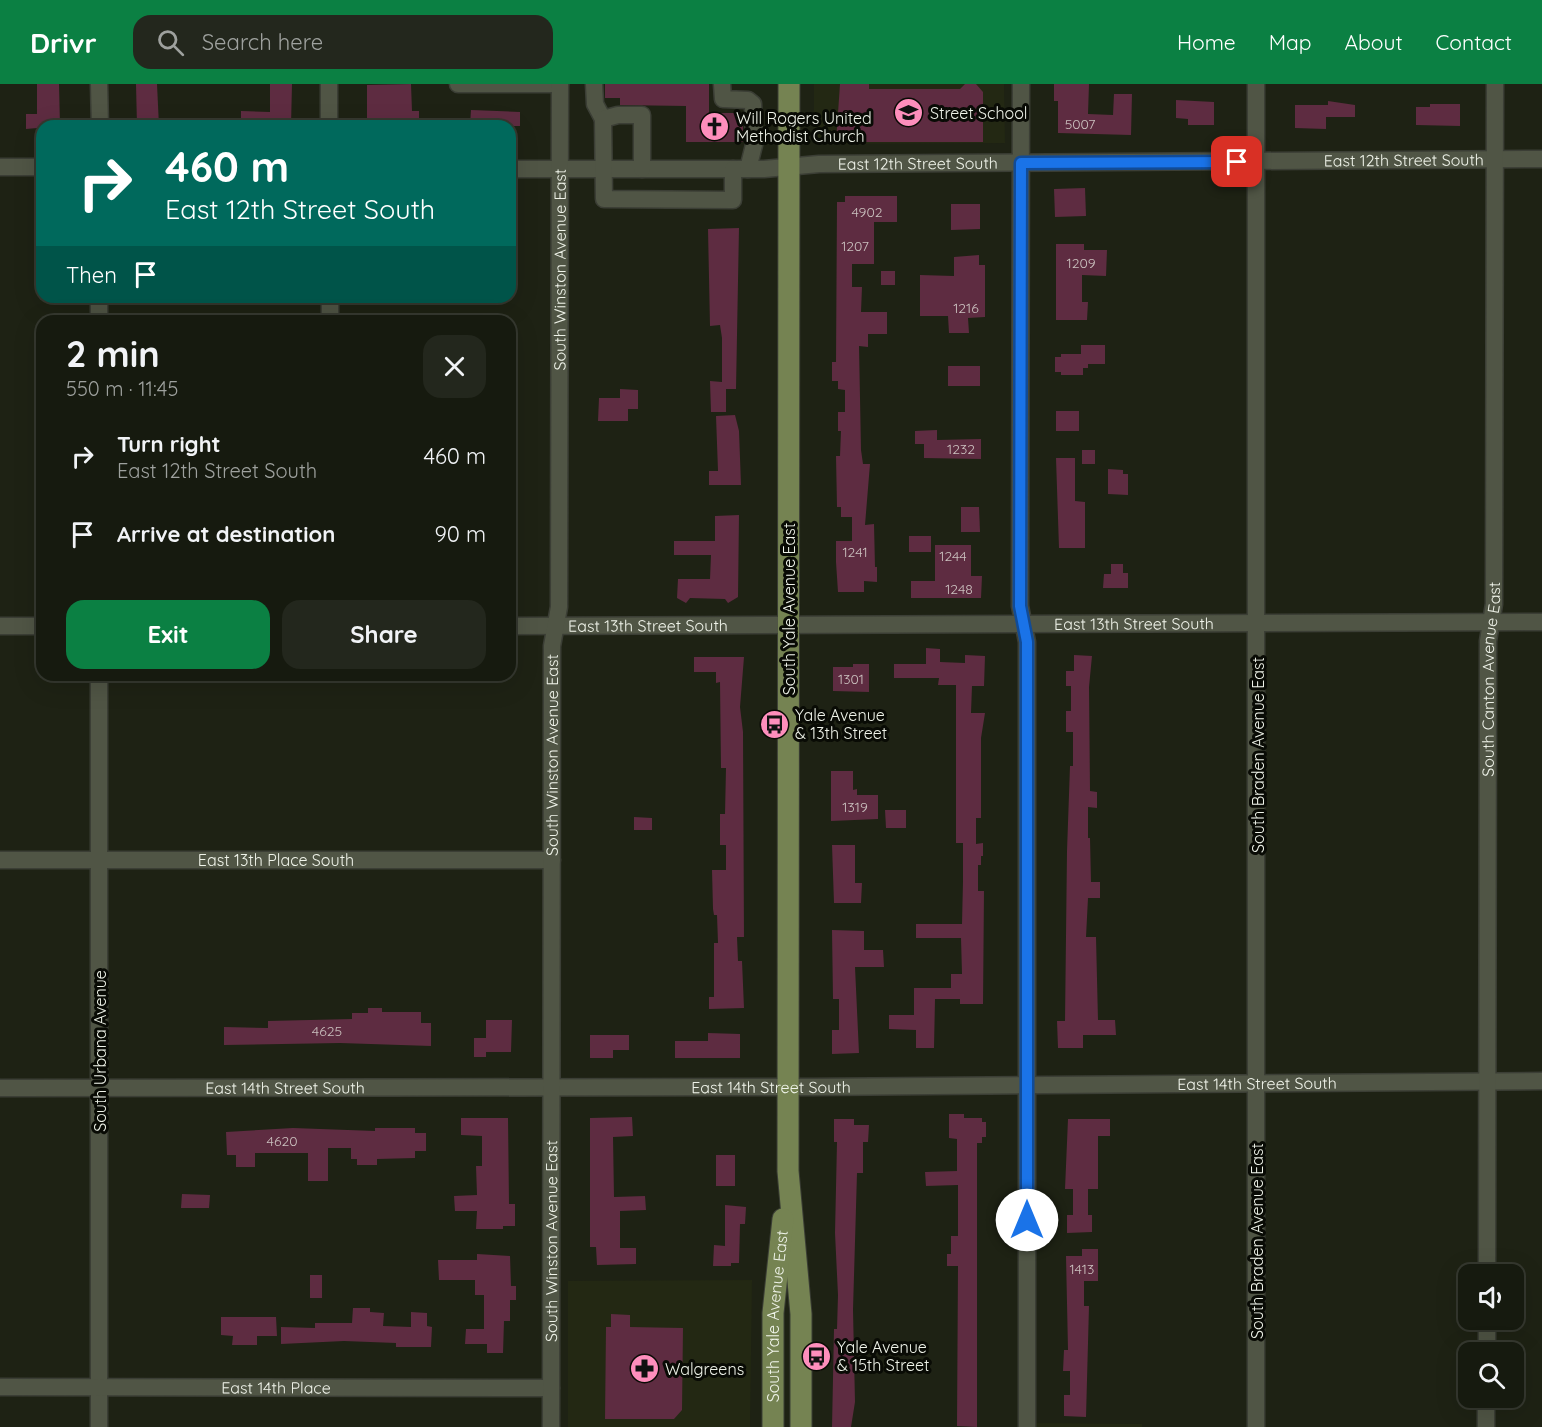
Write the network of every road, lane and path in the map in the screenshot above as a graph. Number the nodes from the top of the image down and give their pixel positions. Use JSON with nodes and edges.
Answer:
{"nodes":[{"id":1,"x":99,"y":84,"type":"edge"},
{"id":2,"x":330,"y":84,"type":"edge"},
{"id":3,"x":458,"y":84,"type":"edge"},
{"id":4,"x":560,"y":84,"type":"edge"},
{"id":5,"x":594,"y":84,"type":"edge"},
{"id":6,"x":723,"y":84,"type":"edge"},
{"id":7,"x":789,"y":84,"type":"edge"},
{"id":8,"x":1021,"y":84,"type":"edge"},
{"id":9,"x":1256,"y":84,"type":"edge"},
{"id":10,"x":1495,"y":84,"type":"edge"},
{"id":11,"x":603,"y":118,"type":"junction"},
{"id":12,"x":100,"y":120,"type":"edge"},
{"id":13,"x":329,"y":120,"type":"edge"},
{"id":14,"x":1495,"y":159,"type":"junction"},
{"id":15,"x":1542,"y":159,"type":"edge"},
{"id":16,"x":1256,"y":161,"type":"junction"},
{"id":17,"x":1021,"y":163,"type":"junction"},
{"id":18,"x":788,"y":166,"type":"junction"},
{"id":19,"x":0,"y":167,"type":"edge"},
{"id":20,"x":36,"y":167,"type":"edge"},
{"id":21,"x":516,"y":169,"type":"edge"},
{"id":22,"x":560,"y":169,"type":"junction"},
{"id":23,"x":604,"y":169,"type":"junction"},
{"id":24,"x":642,"y":169,"type":"junction"},
{"id":25,"x":740,"y":169,"type":"junction"},
{"id":26,"x":1542,"y":622,"type":"edge"},
{"id":27,"x":1256,"y":623,"type":"junction"},
{"id":28,"x":1490,"y":623,"type":"junction"},
{"id":29,"x":0,"y":626,"type":"edge"},
{"id":30,"x":36,"y":626,"type":"edge"},
{"id":31,"x":516,"y":626,"type":"edge"},
{"id":32,"x":556,"y":626,"type":"junction"},
{"id":33,"x":789,"y":626,"type":"junction"},
{"id":34,"x":1024,"y":626,"type":"junction"},
{"id":35,"x":99,"y":681,"type":"edge"},
{"id":36,"x":0,"y":860,"type":"edge"},
{"id":37,"x":99,"y":860,"type":"junction"},
{"id":38,"x":552,"y":860,"type":"junction"},
{"id":39,"x":1542,"y":1081,"type":"edge"},
{"id":40,"x":1488,"y":1082,"type":"junction"},
{"id":41,"x":1258,"y":1084,"type":"junction"},
{"id":42,"x":552,"y":1086,"type":"junction"},
{"id":43,"x":787,"y":1086,"type":"junction"},
{"id":44,"x":1027,"y":1086,"type":"junction"},
{"id":45,"x":0,"y":1088,"type":"edge"},
{"id":46,"x":100,"y":1088,"type":"junction"},
{"id":47,"x":788,"y":1171,"type":"junction"},
{"id":48,"x":1487,"y":1264,"type":"edge"},
{"id":49,"x":773,"y":1313,"type":"junction"},
{"id":50,"x":801,"y":1314,"type":"junction"},
{"id":51,"x":0,"y":1387,"type":"edge"},
{"id":52,"x":100,"y":1387,"type":"junction"},
{"id":53,"x":551,"y":1388,"type":"junction"},
{"id":54,"x":1486,"y":1408,"type":"edge"},
{"id":55,"x":99,"y":1427,"type":"edge"},
{"id":56,"x":551,"y":1427,"type":"edge"},
{"id":57,"x":773,"y":1427,"type":"edge"},
{"id":58,"x":801,"y":1427,"type":"edge"},
{"id":59,"x":1027,"y":1427,"type":"edge"},
{"id":60,"x":1256,"y":1427,"type":"edge"},
{"id":61,"x":1486,"y":1427,"type":"edge"}],
"edges":[{"from":1,"to":12,"type":"street"},
{"from":2,"to":13,"type":"street"},
{"from":3,"to":4,"type":"street"},
{"from":4,"to":22,"type":"street","name":"South Winston Avenue East"},
{"from":5,"to":11,"type":"street"},
{"from":6,"to":25,"type":"street"},
{"from":7,"to":18,"type":"main road","name":"South Yale Avenue East"},
{"from":8,"to":17,"type":"street"},
{"from":9,"to":16,"type":"street","name":"South Braden Avenue East"},
{"from":10,"to":14,"type":"street","name":"South Canton Avenue East"},
{"from":11,"to":23,"type":"street"},
{"from":11,"to":24,"type":"street"},
{"from":14,"to":15,"type":"street","name":"East 12th Street South"},
{"from":14,"to":16,"type":"street","name":"East 12th Street South"},
{"from":14,"to":28,"type":"street","name":"South Canton Avenue East"},
{"from":16,"to":17,"type":"street","name":"East 12th Street South"},
{"from":16,"to":27,"type":"street","name":"South Braden Avenue East"},
{"from":17,"to":18,"type":"street","name":"East 12th Street South"},
{"from":17,"to":34,"type":"street"},
{"from":18,"to":25,"type":"street","name":"East 12th Street South"},
{"from":18,"to":33,"type":"main road","name":"South Yale Avenue East"},
{"from":19,"to":20,"type":"street"},
{"from":21,"to":22,"type":"street","name":"East 12th Street South"},
{"from":22,"to":23,"type":"street","name":"East 12th Street South"},
{"from":22,"to":32,"type":"street","name":"South Winston Avenue East"},
{"from":23,"to":24,"type":"street","name":"East 12th Street South"},
{"from":23,"to":25,"type":"street"},
{"from":24,"to":25,"type":"street","name":"East 12th Street South"},
{"from":26,"to":28,"type":"street","name":"East 13th Street South"},
{"from":27,"to":28,"type":"street","name":"East 13th Street South"},
{"from":27,"to":34,"type":"street","name":"East 13th Street South"},
{"from":27,"to":41,"type":"street","name":"South Braden Avenue East"},
{"from":28,"to":40,"type":"street","name":"South Canton Avenue East"},
{"from":29,"to":30,"type":"street"},
{"from":31,"to":32,"type":"street","name":"East 13th Street South"},
{"from":32,"to":33,"type":"street","name":"East 13th Street South"},
{"from":32,"to":38,"type":"street","name":"South Winston Avenue East"},
{"from":33,"to":34,"type":"street","name":"East 13th Street South"},
{"from":33,"to":43,"type":"main road","name":"South Yale Avenue East"},
{"from":34,"to":44,"type":"street"},
{"from":35,"to":37,"type":"street","name":"South Urbana Avenue"},
{"from":36,"to":37,"type":"street","name":"East 13th Place South"},
{"from":37,"to":38,"type":"street","name":"East 13th Place South"},
{"from":37,"to":46,"type":"street","name":"South Urbana Avenue"},
{"from":38,"to":42,"type":"street","name":"South Winston Avenue East"},
{"from":39,"to":40,"type":"street","name":"East 14th Street South"},
{"from":40,"to":41,"type":"street","name":"East 14th Street South"},
{"from":40,"to":48,"type":"street","name":"South Canton Avenue East"},
{"from":41,"to":44,"type":"street","name":"East 14th Street South"},
{"from":41,"to":60,"type":"street","name":"South Braden Avenue East"},
{"from":42,"to":43,"type":"street","name":"East 14th Street South"},
{"from":42,"to":46,"type":"street","name":"East 14th Street South"},
{"from":42,"to":53,"type":"street","name":"South Winston Avenue East"},
{"from":43,"to":44,"type":"street","name":"East 14th Street South"},
{"from":43,"to":47,"type":"main road","name":"South Yale Avenue East"},
{"from":44,"to":59,"type":"street"},
{"from":45,"to":46,"type":"street","name":"East 14th Street South"},
{"from":46,"to":52,"type":"street","name":"South Urbana Avenue"},
{"from":47,"to":49,"type":"main road","name":"South Yale Avenue East"},
{"from":47,"to":50,"type":"main road","name":"South Yale Avenue East"},
{"from":49,"to":50,"type":"main road"},
{"from":49,"to":57,"type":"main road","name":"South Yale Avenue East"},
{"from":50,"to":58,"type":"main road","name":"South Yale Avenue East"},
{"from":51,"to":52,"type":"street","name":"East 14th Place"},
{"from":52,"to":53,"type":"street","name":"East 14th Place"},
{"from":52,"to":55,"type":"street","name":"South Urbana Avenue"},
{"from":53,"to":56,"type":"street","name":"South Winston Avenue East"},
{"from":54,"to":61,"type":"street"}]}
